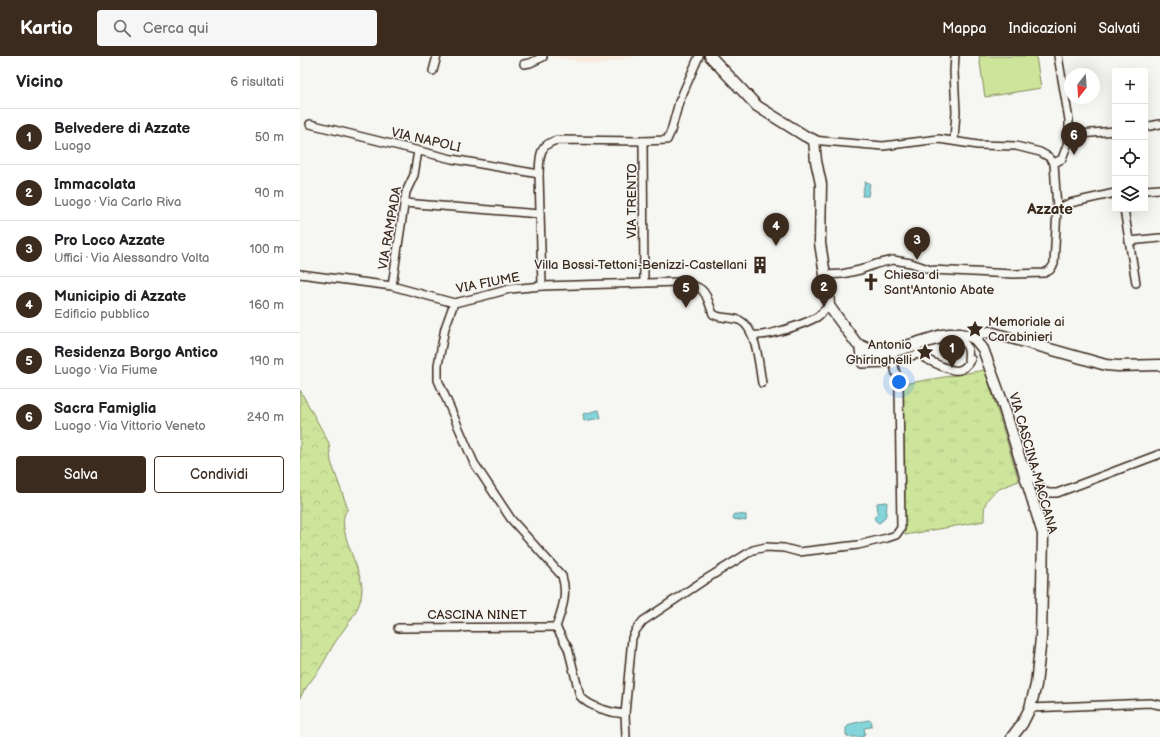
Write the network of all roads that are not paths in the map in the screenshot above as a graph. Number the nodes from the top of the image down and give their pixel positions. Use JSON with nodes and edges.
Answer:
{"nodes":[{"id":1,"x":437,"y":56,"type":"edge"},
{"id":2,"x":543,"y":56,"type":"edge"},
{"id":3,"x":699,"y":56,"type":"edge"},
{"id":4,"x":710,"y":56,"type":"edge"},
{"id":5,"x":955,"y":56,"type":"edge"},
{"id":6,"x":1058,"y":56,"type":"edge"},
{"id":7,"x":524,"y":64,"type":"dead end"},
{"id":8,"x":432,"y":71,"type":"dead end"},
{"id":9,"x":310,"y":124,"type":"dead end"},
{"id":10,"x":1160,"y":124,"type":"edge"},
{"id":11,"x":1148,"y":126,"type":"edge"},
{"id":12,"x":1112,"y":131,"type":"edge"},
{"id":13,"x":1069,"y":135,"type":"junction"},
{"id":14,"x":814,"y":140,"type":"junction"},
{"id":15,"x":954,"y":140,"type":"junction"},
{"id":16,"x":643,"y":141,"type":"junction"},
{"id":17,"x":418,"y":151,"type":"junction"},
{"id":18,"x":1054,"y":163,"type":"junction"},
{"id":19,"x":539,"y":174,"type":"junction"},
{"id":20,"x":1160,"y":189,"type":"edge"},
{"id":21,"x":1148,"y":190,"type":"edge"},
{"id":22,"x":1112,"y":194,"type":"edge"},
{"id":23,"x":404,"y":203,"type":"junction"},
{"id":24,"x":1057,"y":209,"type":"junction"},
{"id":25,"x":1124,"y":212,"type":"edge"},
{"id":26,"x":540,"y":214,"type":"junction"},
{"id":27,"x":1160,"y":238,"type":"edge"},
{"id":28,"x":1129,"y":241,"type":"junction"},
{"id":29,"x":300,"y":274,"type":"edge"},
{"id":30,"x":825,"y":275,"type":"junction"},
{"id":31,"x":1136,"y":283,"type":"dead end"},
{"id":32,"x":644,"y":284,"type":"junction"},
{"id":33,"x":392,"y":286,"type":"junction"},
{"id":34,"x":542,"y":286,"type":"junction"},
{"id":35,"x":454,"y":303,"type":"junction"},
{"id":36,"x":829,"y":306,"type":"junction"},
{"id":37,"x":753,"y":335,"type":"junction"},
{"id":38,"x":975,"y":339,"type":"junction"},
{"id":39,"x":891,"y":355,"type":"junction"},
{"id":40,"x":1160,"y":365,"type":"edge"},
{"id":41,"x":762,"y":383,"type":"dead end"},
{"id":42,"x":1160,"y":454,"type":"edge"},
{"id":43,"x":1020,"y":459,"type":"junction"},
{"id":44,"x":556,"y":627,"type":"junction"},
{"id":45,"x":398,"y":628,"type":"dead end"},
{"id":46,"x":1160,"y":705,"type":"edge"},
{"id":47,"x":1030,"y":708,"type":"junction"},
{"id":48,"x":625,"y":714,"type":"junction"},
{"id":49,"x":626,"y":737,"type":"edge"},
{"id":50,"x":1012,"y":737,"type":"edge"}],
"edges":[{"from":1,"to":8,"type":"street"},
{"from":2,"to":7,"type":"street"},
{"from":3,"to":16,"type":"street"},
{"from":4,"to":14,"type":"street"},
{"from":5,"to":15,"type":"street"},
{"from":6,"to":13,"type":"street"},
{"from":9,"to":17,"type":"street","name":"VIA NAPOLI"},
{"from":10,"to":11,"type":"street"},
{"from":12,"to":13,"type":"street"},
{"from":13,"to":18,"type":"street"},
{"from":14,"to":15,"type":"street"},
{"from":14,"to":30,"type":"street"},
{"from":15,"to":18,"type":"street"},
{"from":16,"to":19,"type":"street"},
{"from":16,"to":32,"type":"street","name":"VIA TRENTO"},
{"from":17,"to":19,"type":"street","name":"VIA NAPOLI"},
{"from":17,"to":23,"type":"street","name":"VIA RAMPADA"},
{"from":18,"to":24,"type":"street"},
{"from":19,"to":26,"type":"street"},
{"from":20,"to":21,"type":"street"},
{"from":22,"to":24,"type":"street"},
{"from":23,"to":26,"type":"street"},
{"from":23,"to":33,"type":"street","name":"VIA RAMPADA"},
{"from":24,"to":30,"type":"street"},
{"from":25,"to":28,"type":"street"},
{"from":26,"to":34,"type":"street"},
{"from":27,"to":28,"type":"street"},
{"from":28,"to":31,"type":"street"},
{"from":29,"to":33,"type":"street","name":"VIA FIUME"},
{"from":30,"to":36,"type":"street"},
{"from":32,"to":34,"type":"street","name":"VIA FIUME"},
{"from":32,"to":37,"type":"street","name":"VIA FIUME"},
{"from":33,"to":35,"type":"street","name":"VIA FIUME"},
{"from":34,"to":35,"type":"street","name":"VIA FIUME"},
{"from":35,"to":44,"type":"street"},
{"from":36,"to":37,"type":"street"},
{"from":36,"to":39,"type":"street"},
{"from":37,"to":41,"type":"street"},
{"from":38,"to":39,"type":"street"},
{"from":38,"to":40,"type":"street"},
{"from":38,"to":43,"type":"street","name":"VIA CASCINA MACCANA"},
{"from":39,"to":39,"type":"street"},
{"from":39,"to":48,"type":"street"},
{"from":42,"to":43,"type":"street"},
{"from":43,"to":47,"type":"street","name":"VIA CASCINA MACCANA"},
{"from":44,"to":45,"type":"street","name":"CASCINA NINET"},
{"from":44,"to":48,"type":"street"},
{"from":46,"to":47,"type":"street"},
{"from":47,"to":50,"type":"street","name":"VIA CASCINA MACCANA"},
{"from":48,"to":49,"type":"street"}]}
